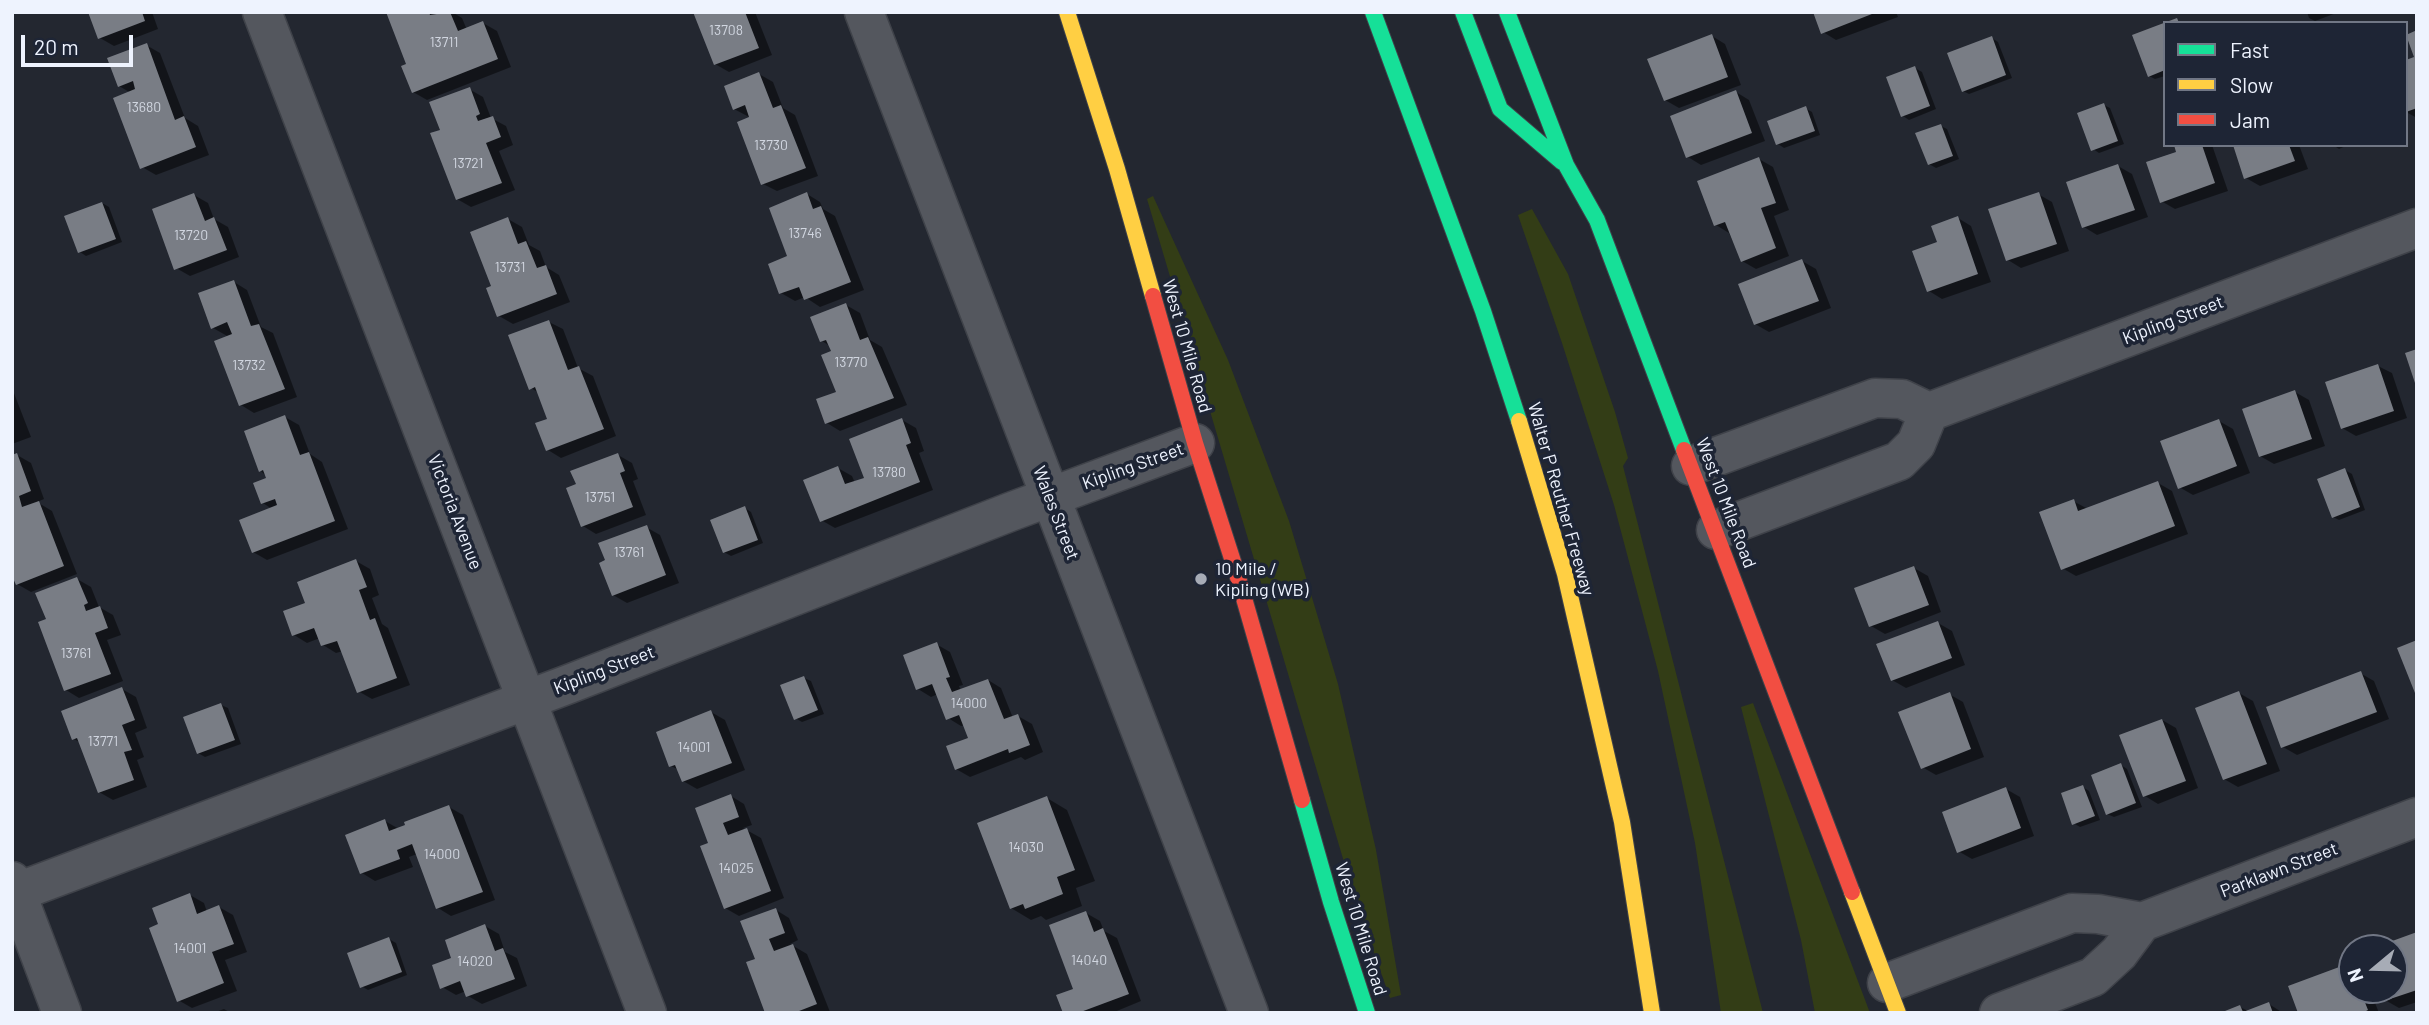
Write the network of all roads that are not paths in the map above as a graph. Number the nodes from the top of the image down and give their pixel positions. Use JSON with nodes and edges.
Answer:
{"nodes":[{"id":1,"x":262,"y":12,"type":"edge"},
{"id":2,"x":864,"y":12,"type":"edge"},
{"id":3,"x":1066,"y":12,"type":"edge"},
{"id":4,"x":1373,"y":12,"type":"edge"},
{"id":5,"x":1462,"y":12,"type":"edge"},
{"id":6,"x":1507,"y":12,"type":"edge"},
{"id":7,"x":1566,"y":165,"type":"junction"},
{"id":8,"x":2417,"y":228,"type":"edge"},
{"id":9,"x":1929,"y":412,"type":"junction"},
{"id":10,"x":1195,"y":443,"type":"junction"},
{"id":11,"x":1691,"y":466,"type":"junction"},
{"id":12,"x":1050,"y":497,"type":"junction"},
{"id":13,"x":1716,"y":530,"type":"junction"},
{"id":14,"x":527,"y":698,"type":"junction"},
{"id":15,"x":2417,"y":817,"type":"edge"},
{"id":16,"x":14,"y":889,"type":"edge"},
{"id":17,"x":2142,"y":922,"type":"junction"},
{"id":18,"x":1892,"y":998,"type":"edge"},
{"id":19,"x":62,"y":1013,"type":"edge"},
{"id":20,"x":647,"y":1013,"type":"edge"},
{"id":21,"x":1249,"y":1013,"type":"edge"},
{"id":22,"x":1367,"y":1013,"type":"edge"},
{"id":23,"x":1652,"y":1013,"type":"edge"},
{"id":24,"x":1999,"y":1013,"type":"edge"}],
"edges":[{"from":1,"to":14,"type":"street","name":"Victoria Avenue"},
{"from":2,"to":12,"type":"street","name":"Wales Street"},
{"from":3,"to":10,"type":"main road","name":"West 10 Mile Road"},
{"from":4,"to":23,"type":"main road","name":"Walter P Reuther Freeway"},
{"from":5,"to":7,"type":"main road"},
{"from":6,"to":7,"type":"main road","name":"West 10 Mile Road"},
{"from":7,"to":11,"type":"main road","name":"West 10 Mile Road"},
{"from":8,"to":9,"type":"street","name":"Kipling Street"},
{"from":9,"to":11,"type":"street"},
{"from":9,"to":13,"type":"street"},
{"from":10,"to":12,"type":"street","name":"Kipling Street"},
{"from":10,"to":22,"type":"main road","name":"West 10 Mile Road"},
{"from":11,"to":13,"type":"main road","name":"West 10 Mile Road"},
{"from":12,"to":14,"type":"street","name":"Kipling Street"},
{"from":12,"to":21,"type":"street","name":"Wales Street"},
{"from":13,"to":18,"type":"main road","name":"West 10 Mile Road"},
{"from":14,"to":16,"type":"street","name":"Kipling Street"},
{"from":14,"to":20,"type":"street","name":"Victoria Avenue"},
{"from":15,"to":17,"type":"street","name":"Parklawn Street"},
{"from":16,"to":19,"type":"street"},
{"from":17,"to":18,"type":"street"},
{"from":17,"to":24,"type":"street"}]}
